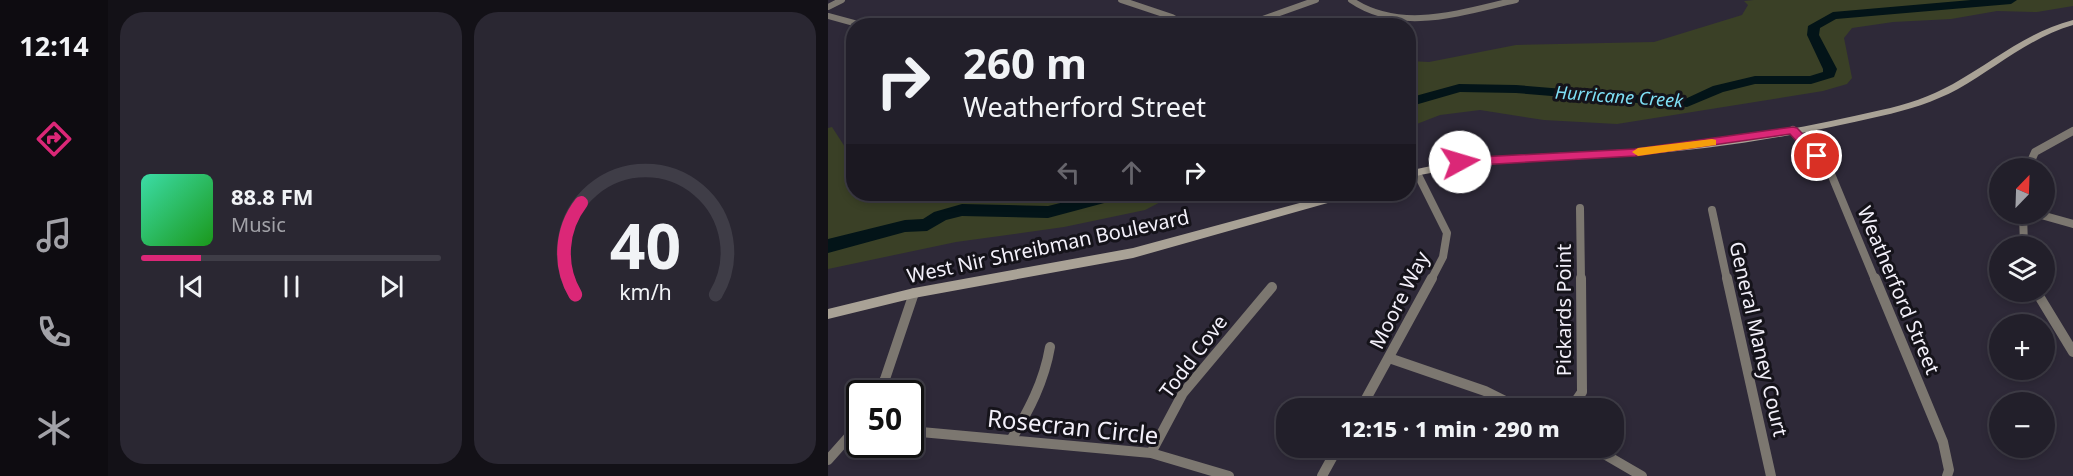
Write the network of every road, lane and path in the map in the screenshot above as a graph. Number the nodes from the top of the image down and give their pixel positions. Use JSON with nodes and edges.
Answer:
{"nodes":[{"id":1,"x":842,"y":0,"type":"edge"},
{"id":2,"x":1121,"y":0,"type":"edge"},
{"id":3,"x":1317,"y":0,"type":"edge"},
{"id":4,"x":1351,"y":0,"type":"edge"},
{"id":5,"x":1516,"y":0,"type":"edge"},
{"id":6,"x":828,"y":7,"type":"edge"},
{"id":7,"x":828,"y":16,"type":"edge"},
{"id":8,"x":1174,"y":18,"type":"edge"},
{"id":9,"x":1265,"y":18,"type":"edge"},
{"id":10,"x":1393,"y":18,"type":"edge"},
{"id":11,"x":1416,"y":19,"type":"edge"},
{"id":12,"x":846,"y":21,"type":"edge"},
{"id":13,"x":2073,"y":22,"type":"edge"},
{"id":14,"x":1793,"y":130,"type":"junction"},
{"id":15,"x":2073,"y":132,"type":"edge"},
{"id":16,"x":2033,"y":158,"type":"edge"},
{"id":17,"x":1416,"y":173,"type":"edge"},
{"id":18,"x":1416,"y":179,"type":"edge"},
{"id":19,"x":1320,"y":201,"type":"edge"},
{"id":20,"x":1580,"y":208,"type":"dead end"},
{"id":21,"x":1712,"y":210,"type":"dead end"},
{"id":22,"x":2055,"y":219,"type":"edge"},
{"id":23,"x":2073,"y":224,"type":"edge"},
{"id":24,"x":1272,"y":287,"type":"dead end"},
{"id":25,"x":914,"y":293,"type":"junction"},
{"id":26,"x":2043,"y":302,"type":"edge"},
{"id":27,"x":828,"y":314,"type":"edge"},
{"id":28,"x":1050,"y":347,"type":"dead end"},
{"id":29,"x":2072,"y":351,"type":"edge"},
{"id":30,"x":1389,"y":358,"type":"junction"},
{"id":31,"x":884,"y":380,"type":"edge"},
{"id":32,"x":1367,"y":398,"type":"edge"},
{"id":33,"x":1499,"y":398,"type":"edge"},
{"id":34,"x":1577,"y":398,"type":"edge"},
{"id":35,"x":924,"y":432,"type":"edge"},
{"id":36,"x":846,"y":440,"type":"edge"},
{"id":37,"x":1011,"y":440,"type":"junction"},
{"id":38,"x":1151,"y":453,"type":"junction"},
{"id":39,"x":1332,"y":458,"type":"edge"},
{"id":40,"x":1611,"y":458,"type":"edge"},
{"id":41,"x":828,"y":460,"type":"edge"},
{"id":42,"x":1229,"y":476,"type":"edge"},
{"id":43,"x":1322,"y":476,"type":"edge"},
{"id":44,"x":1642,"y":476,"type":"edge"},
{"id":45,"x":1771,"y":476,"type":"edge"},
{"id":46,"x":1947,"y":476,"type":"edge"}],
"edges":[{"from":1,"to":6,"type":"street"},
{"from":2,"to":8,"type":"street"},
{"from":3,"to":9,"type":"street"},
{"from":4,"to":10,"type":"street"},
{"from":5,"to":11,"type":"street"},
{"from":7,"to":12,"type":"street"},
{"from":13,"to":14,"type":"main road"},
{"from":14,"to":17,"type":"main road"},
{"from":14,"to":46,"type":"street","name":"Weatherford Street"},
{"from":15,"to":16,"type":"street"},
{"from":18,"to":30,"type":"street","name":"Moore Way"},
{"from":19,"to":25,"type":"main road","name":"West Nir Shreibman Boulevard"},
{"from":20,"to":34,"type":"street","name":"Pickards Point"},
{"from":21,"to":45,"type":"street","name":"General Maney Court"},
{"from":22,"to":23,"type":"street"},
{"from":24,"to":38,"type":"street","name":"Todd Cove"},
{"from":25,"to":27,"type":"main road","name":"West Nir Shreibman Boulevard"},
{"from":25,"to":31,"type":"street"},
{"from":26,"to":29,"type":"street"},
{"from":28,"to":37,"type":"street"},
{"from":30,"to":32,"type":"street","name":"Moore Way"},
{"from":30,"to":33,"type":"street"},
{"from":35,"to":37,"type":"street","name":"Rosecran Circle"},
{"from":36,"to":41,"type":"street"},
{"from":37,"to":38,"type":"street","name":"Rosecran Circle"},
{"from":38,"to":42,"type":"street","name":"Rosecran Circle"},
{"from":39,"to":43,"type":"street"},
{"from":40,"to":44,"type":"street"}]}
